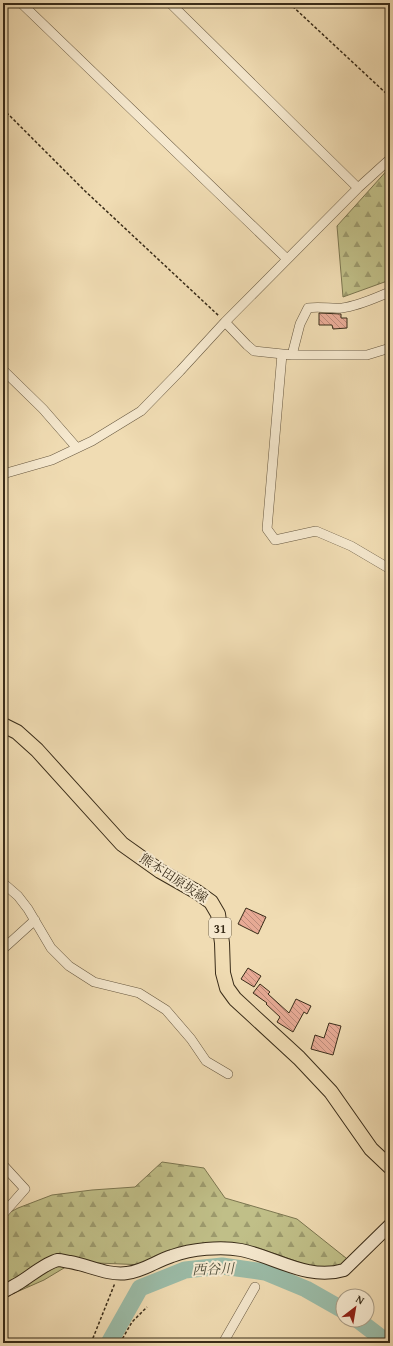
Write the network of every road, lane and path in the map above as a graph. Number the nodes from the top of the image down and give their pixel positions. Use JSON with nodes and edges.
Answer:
{"nodes":[{"id":1,"x":21,"y":3,"type":"edge"},
{"id":2,"x":170,"y":3,"type":"edge"},
{"id":3,"x":290,"y":3,"type":"edge"},
{"id":4,"x":390,"y":97,"type":"edge"},
{"id":5,"x":3,"y":110,"type":"edge"},
{"id":6,"x":390,"y":159,"type":"edge"},
{"id":7,"x":358,"y":188,"type":"junction"},
{"id":8,"x":287,"y":259,"type":"junction"},
{"id":9,"x":390,"y":292,"type":"edge"},
{"id":10,"x":224,"y":322,"type":"junction"},
{"id":11,"x":390,"y":348,"type":"edge"},
{"id":12,"x":282,"y":354,"type":"junction"},
{"id":13,"x":292,"y":355,"type":"junction"},
{"id":14,"x":3,"y":370,"type":"edge"},
{"id":15,"x":77,"y":448,"type":"junction"},
{"id":16,"x":3,"y":474,"type":"edge"},
{"id":17,"x":390,"y":569,"type":"edge"},
{"id":18,"x":3,"y":725,"type":"edge"},
{"id":19,"x":3,"y":883,"type":"edge"},
{"id":20,"x":35,"y":920,"type":"junction"},
{"id":21,"x":3,"y":949,"type":"edge"},
{"id":22,"x":228,"y":1074,"type":"dead end"},
{"id":23,"x":3,"y":1165,"type":"edge"},
{"id":24,"x":390,"y":1167,"type":"edge"},
{"id":25,"x":3,"y":1214,"type":"edge"},
{"id":26,"x":390,"y":1225,"type":"edge"},
{"id":27,"x":119,"y":1273,"type":"junction"},
{"id":28,"x":255,"y":1287,"type":"dead end"},
{"id":29,"x":3,"y":1292,"type":"edge"},
{"id":30,"x":147,"y":1307,"type":"dead end"},
{"id":31,"x":91,"y":1343,"type":"edge"},
{"id":32,"x":120,"y":1343,"type":"edge"},
{"id":33,"x":223,"y":1343,"type":"edge"}],
"edges":[{"from":1,"to":8,"type":"street"},
{"from":2,"to":7,"type":"street"},
{"from":3,"to":4,"type":"path"},
{"from":5,"to":10,"type":"path"},
{"from":6,"to":7,"type":"street"},
{"from":7,"to":8,"type":"street"},
{"from":8,"to":10,"type":"street"},
{"from":9,"to":13,"type":"street"},
{"from":10,"to":12,"type":"street"},
{"from":10,"to":15,"type":"street"},
{"from":11,"to":13,"type":"street"},
{"from":12,"to":13,"type":"street"},
{"from":12,"to":17,"type":"street"},
{"from":14,"to":15,"type":"street"},
{"from":15,"to":16,"type":"street"},
{"from":18,"to":24,"type":"main road","name":"熊本田原坂線","number":"31"},
{"from":19,"to":20,"type":"street"},
{"from":20,"to":21,"type":"street"},
{"from":20,"to":22,"type":"street"},
{"from":23,"to":25,"type":"street"},
{"from":26,"to":27,"type":"street"},
{"from":27,"to":29,"type":"street"},
{"from":27,"to":31,"type":"path"},
{"from":28,"to":33,"type":"street"},
{"from":30,"to":32,"type":"path"}]}
